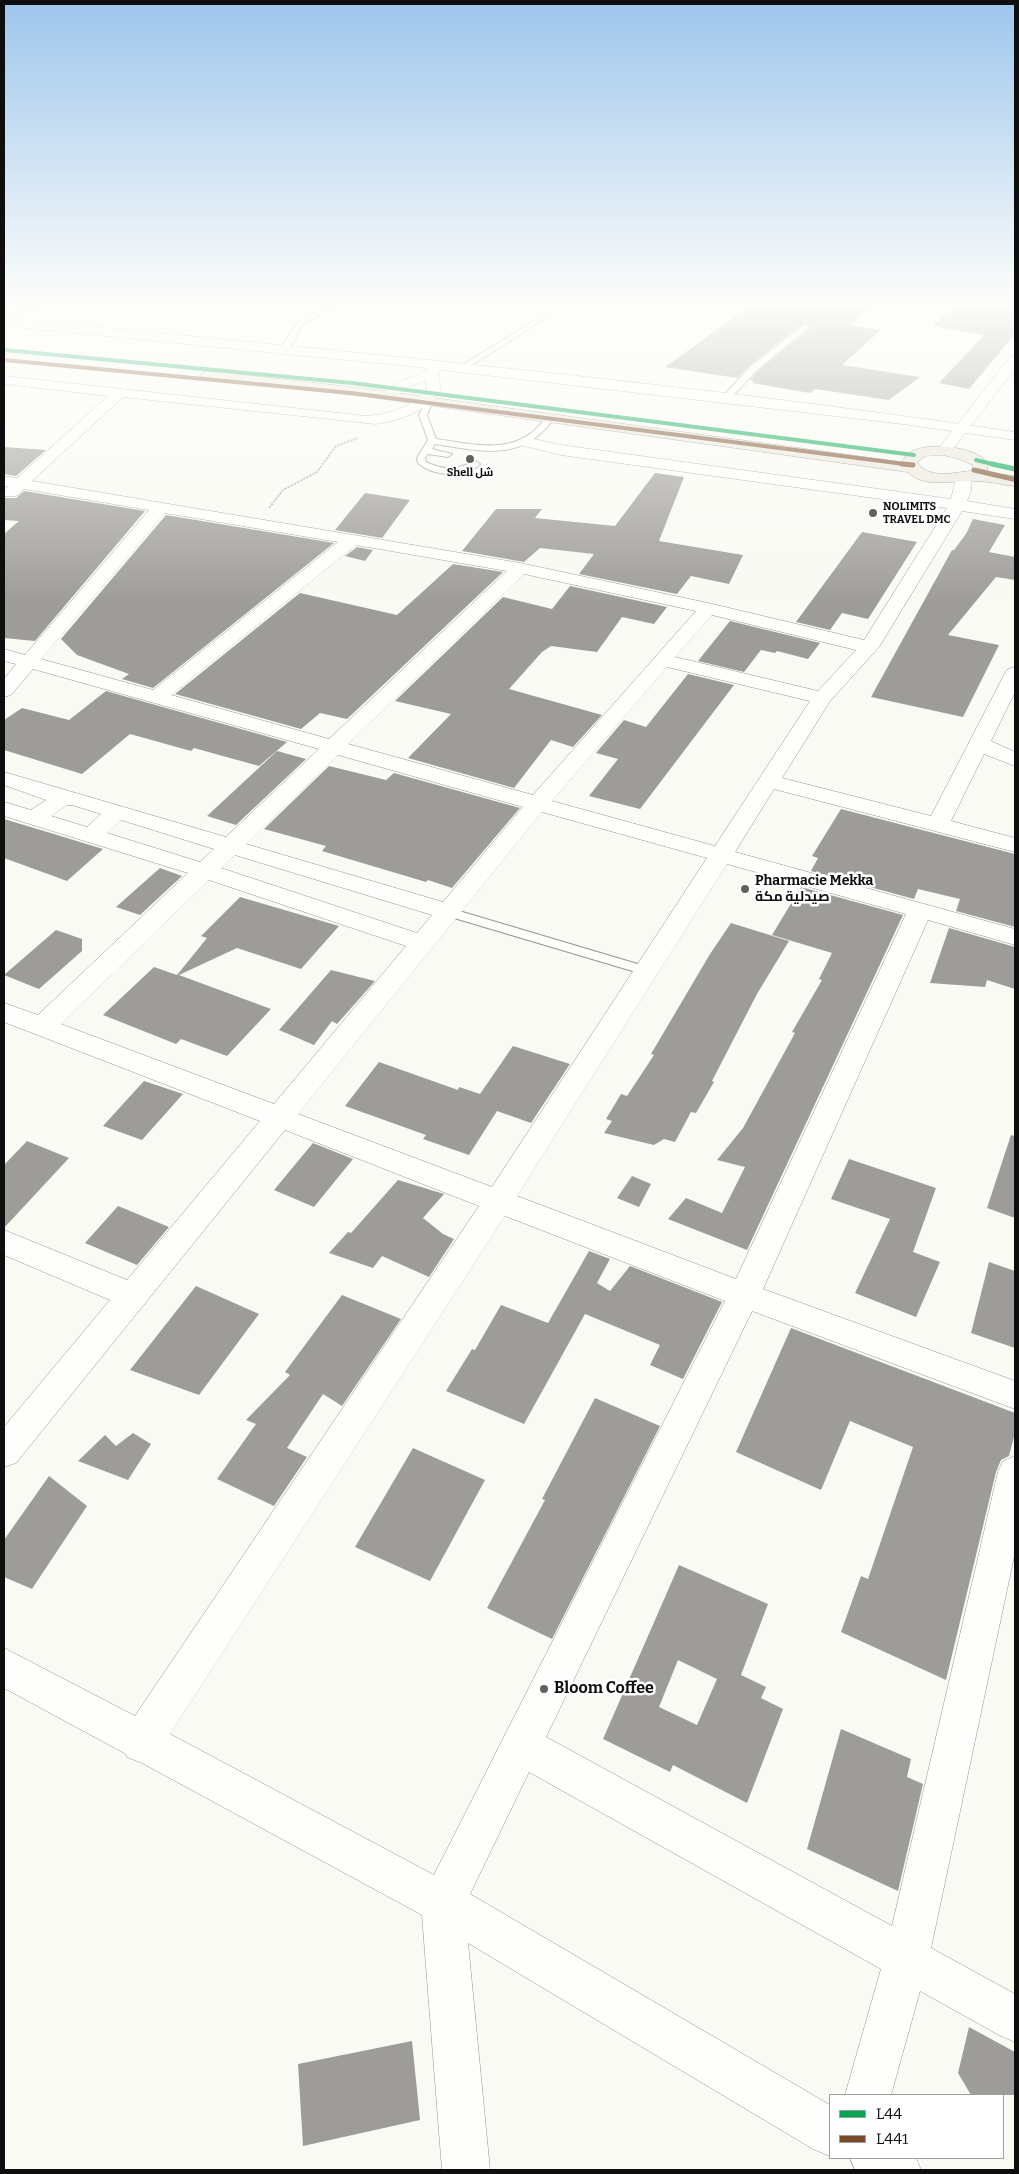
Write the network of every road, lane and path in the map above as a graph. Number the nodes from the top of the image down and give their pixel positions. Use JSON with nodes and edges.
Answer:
{"nodes":[{"id":1,"x":109,"y":401,"type":"edge"},
{"id":2,"x":191,"y":401,"type":"edge"},
{"id":3,"x":423,"y":401,"type":"edge"},
{"id":4,"x":427,"y":401,"type":"edge"},
{"id":5,"x":449,"y":401,"type":"edge"},
{"id":6,"x":454,"y":401,"type":"edge"},
{"id":7,"x":745,"y":401,"type":"edge"},
{"id":8,"x":981,"y":401,"type":"edge"},
{"id":9,"x":550,"y":418,"type":"junction"},
{"id":10,"x":383,"y":419,"type":"junction"},
{"id":11,"x":960,"y":428,"type":"junction"},
{"id":12,"x":1015,"y":436,"type":"edge"},
{"id":13,"x":432,"y":441,"type":"junction"},
{"id":14,"x":525,"y":442,"type":"junction"},
{"id":15,"x":492,"y":448,"type":"junction"},
{"id":16,"x":427,"y":451,"type":"junction"},
{"id":17,"x":944,"y":451,"type":"junction"},
{"id":18,"x":448,"y":454,"type":"dead end"},
{"id":19,"x":486,"y":455,"type":"dead end"},
{"id":20,"x":913,"y":462,"type":"junction"},
{"id":21,"x":476,"y":464,"type":"dead end"},
{"id":22,"x":1015,"y":469,"type":"edge"},
{"id":23,"x":971,"y":471,"type":"junction"},
{"id":24,"x":927,"y":476,"type":"junction"},
{"id":25,"x":1015,"y":481,"type":"edge"},
{"id":26,"x":11,"y":483,"type":"edge"},
{"id":27,"x":4,"y":499,"type":"edge"},
{"id":28,"x":933,"y":501,"type":"junction"},
{"id":29,"x":957,"y":505,"type":"junction"},
{"id":30,"x":161,"y":507,"type":"junction"},
{"id":31,"x":1015,"y":514,"type":"edge"},
{"id":32,"x":258,"y":524,"type":"junction"},
{"id":33,"x":352,"y":540,"type":"junction"},
{"id":34,"x":520,"y":568,"type":"junction"},
{"id":35,"x":708,"y":608,"type":"junction"},
{"id":36,"x":869,"y":647,"type":"junction"},
{"id":37,"x":4,"y":655,"type":"edge"},
{"id":38,"x":663,"y":660,"type":"junction"},
{"id":39,"x":29,"y":662,"type":"junction"},
{"id":40,"x":1015,"y":673,"type":"edge"},
{"id":41,"x":4,"y":691,"type":"edge"},
{"id":42,"x":156,"y":698,"type":"junction"},
{"id":43,"x":822,"y":698,"type":"junction"},
{"id":44,"x":979,"y":743,"type":"junction"},
{"id":45,"x":331,"y":748,"type":"junction"},
{"id":46,"x":1015,"y":760,"type":"edge"},
{"id":47,"x":4,"y":778,"type":"edge"},
{"id":48,"x":769,"y":781,"type":"junction"},
{"id":49,"x":63,"y":798,"type":"junction"},
{"id":50,"x":537,"y":804,"type":"junction"},
{"id":51,"x":4,"y":809,"type":"edge"},
{"id":52,"x":116,"y":812,"type":"junction"},
{"id":53,"x":33,"y":819,"type":"junction"},
{"id":54,"x":937,"y":826,"type":"junction"},
{"id":55,"x":90,"y":836,"type":"junction"},
{"id":56,"x":1015,"y":845,"type":"edge"},
{"id":57,"x":232,"y":846,"type":"junction"},
{"id":58,"x":721,"y":855,"type":"junction"},
{"id":59,"x":206,"y":871,"type":"junction"},
{"id":60,"x":449,"y":912,"type":"junction"},
{"id":61,"x":920,"y":912,"type":"junction"},
{"id":62,"x":1015,"y":937,"type":"edge"},
{"id":63,"x":423,"y":943,"type":"junction"},
{"id":64,"x":646,"y":972,"type":"junction"},
{"id":65,"x":4,"y":1012,"type":"edge"},
{"id":66,"x":42,"y":1027,"type":"junction"},
{"id":67,"x":281,"y":1118,"type":"junction"},
{"id":68,"x":499,"y":1200,"type":"junction"},
{"id":69,"x":4,"y":1242,"type":"edge"},
{"id":70,"x":131,"y":1295,"type":"junction"},
{"id":71,"x":744,"y":1295,"type":"junction"},
{"id":72,"x":1015,"y":1395,"type":"edge"},
{"id":73,"x":4,"y":1452,"type":"edge"},
{"id":74,"x":1015,"y":1472,"type":"edge"},
{"id":75,"x":4,"y":1667,"type":"edge"},
{"id":76,"x":141,"y":1742,"type":"junction"},
{"id":77,"x":521,"y":1746,"type":"junction"},
{"id":78,"x":443,"y":1903,"type":"junction"},
{"id":79,"x":906,"y":1960,"type":"junction"},
{"id":80,"x":1015,"y":2019,"type":"edge"},
{"id":81,"x":868,"y":2094,"type":"edge"},
{"id":82,"x":829,"y":2131,"type":"edge"},
{"id":83,"x":876,"y":2159,"type":"edge"},
{"id":84,"x":466,"y":2170,"type":"edge"},
{"id":85,"x":897,"y":2170,"type":"edge"}],
"edges":[{"from":1,"to":26,"type":"street"},
{"from":2,"to":10,"type":"street"},
{"from":3,"to":10,"type":"street"},
{"from":4,"to":13,"type":"lane"},
{"from":5,"to":9,"type":"main road"},
{"from":6,"to":20,"type":"main road"},
{"from":7,"to":11,"type":"street"},
{"from":8,"to":11,"type":"street"},
{"from":9,"to":14,"type":"lane"},
{"from":9,"to":20,"type":"main road"},
{"from":10,"to":32,"type":"path"},
{"from":11,"to":12,"type":"street"},
{"from":11,"to":17,"type":"street"},
{"from":13,"to":15,"type":"lane"},
{"from":13,"to":16,"type":"lane"},
{"from":14,"to":15,"type":"lane"},
{"from":14,"to":28,"type":"street"},
{"from":15,"to":19,"type":"lane"},
{"from":16,"to":18,"type":"lane"},
{"from":16,"to":21,"type":"lane"},
{"from":17,"to":20,"type":"main road"},
{"from":17,"to":23,"type":"main road"},
{"from":20,"to":24,"type":"main road"},
{"from":22,"to":23,"type":"main road"},
{"from":23,"to":24,"type":"main road"},
{"from":23,"to":25,"type":"main road"},
{"from":23,"to":29,"type":"street"},
{"from":24,"to":28,"type":"street"},
{"from":26,"to":27,"type":"street"},
{"from":26,"to":30,"type":"street"},
{"from":28,"to":29,"type":"street"},
{"from":29,"to":31,"type":"street"},
{"from":29,"to":36,"type":"street"},
{"from":30,"to":32,"type":"street"},
{"from":30,"to":39,"type":"street"},
{"from":32,"to":33,"type":"street"},
{"from":33,"to":34,"type":"street"},
{"from":33,"to":42,"type":"street"},
{"from":34,"to":35,"type":"street"},
{"from":34,"to":45,"type":"street"},
{"from":35,"to":36,"type":"street"},
{"from":35,"to":38,"type":"street"},
{"from":36,"to":43,"type":"street"},
{"from":37,"to":39,"type":"street"},
{"from":38,"to":43,"type":"street"},
{"from":38,"to":50,"type":"street"},
{"from":39,"to":41,"type":"street"},
{"from":39,"to":42,"type":"street"},
{"from":40,"to":44,"type":"street"},
{"from":42,"to":45,"type":"street"},
{"from":43,"to":48,"type":"street"},
{"from":44,"to":46,"type":"street"},
{"from":44,"to":54,"type":"street"},
{"from":45,"to":50,"type":"street"},
{"from":45,"to":57,"type":"street"},
{"from":47,"to":49,"type":"street"},
{"from":48,"to":54,"type":"street"},
{"from":48,"to":58,"type":"street"},
{"from":49,"to":52,"type":"street"},
{"from":49,"to":53,"type":"street"},
{"from":50,"to":58,"type":"street"},
{"from":50,"to":60,"type":"street"},
{"from":51,"to":53,"type":"street"},
{"from":52,"to":55,"type":"street"},
{"from":52,"to":57,"type":"street"},
{"from":53,"to":55,"type":"street"},
{"from":54,"to":56,"type":"street"},
{"from":55,"to":59,"type":"street"},
{"from":57,"to":59,"type":"street"},
{"from":57,"to":60,"type":"street"},
{"from":58,"to":61,"type":"street"},
{"from":58,"to":64,"type":"street"},
{"from":59,"to":63,"type":"street"},
{"from":59,"to":66,"type":"street"},
{"from":60,"to":63,"type":"street"},
{"from":60,"to":64,"type":"lane"},
{"from":61,"to":62,"type":"street"},
{"from":61,"to":71,"type":"street"},
{"from":63,"to":67,"type":"street"},
{"from":64,"to":68,"type":"street"},
{"from":65,"to":66,"type":"street"},
{"from":66,"to":67,"type":"street"},
{"from":67,"to":68,"type":"street"},
{"from":67,"to":70,"type":"street"},
{"from":68,"to":71,"type":"street"},
{"from":68,"to":76,"type":"street"},
{"from":69,"to":70,"type":"street"},
{"from":70,"to":73,"type":"street"},
{"from":71,"to":72,"type":"street"},
{"from":71,"to":77,"type":"street"},
{"from":74,"to":79,"type":"street"},
{"from":75,"to":76,"type":"street"},
{"from":76,"to":78,"type":"street"},
{"from":77,"to":78,"type":"street"},
{"from":77,"to":79,"type":"street"},
{"from":78,"to":82,"type":"street"},
{"from":78,"to":84,"type":"street"},
{"from":79,"to":80,"type":"street"},
{"from":79,"to":81,"type":"street"},
{"from":83,"to":85,"type":"street"}]}
